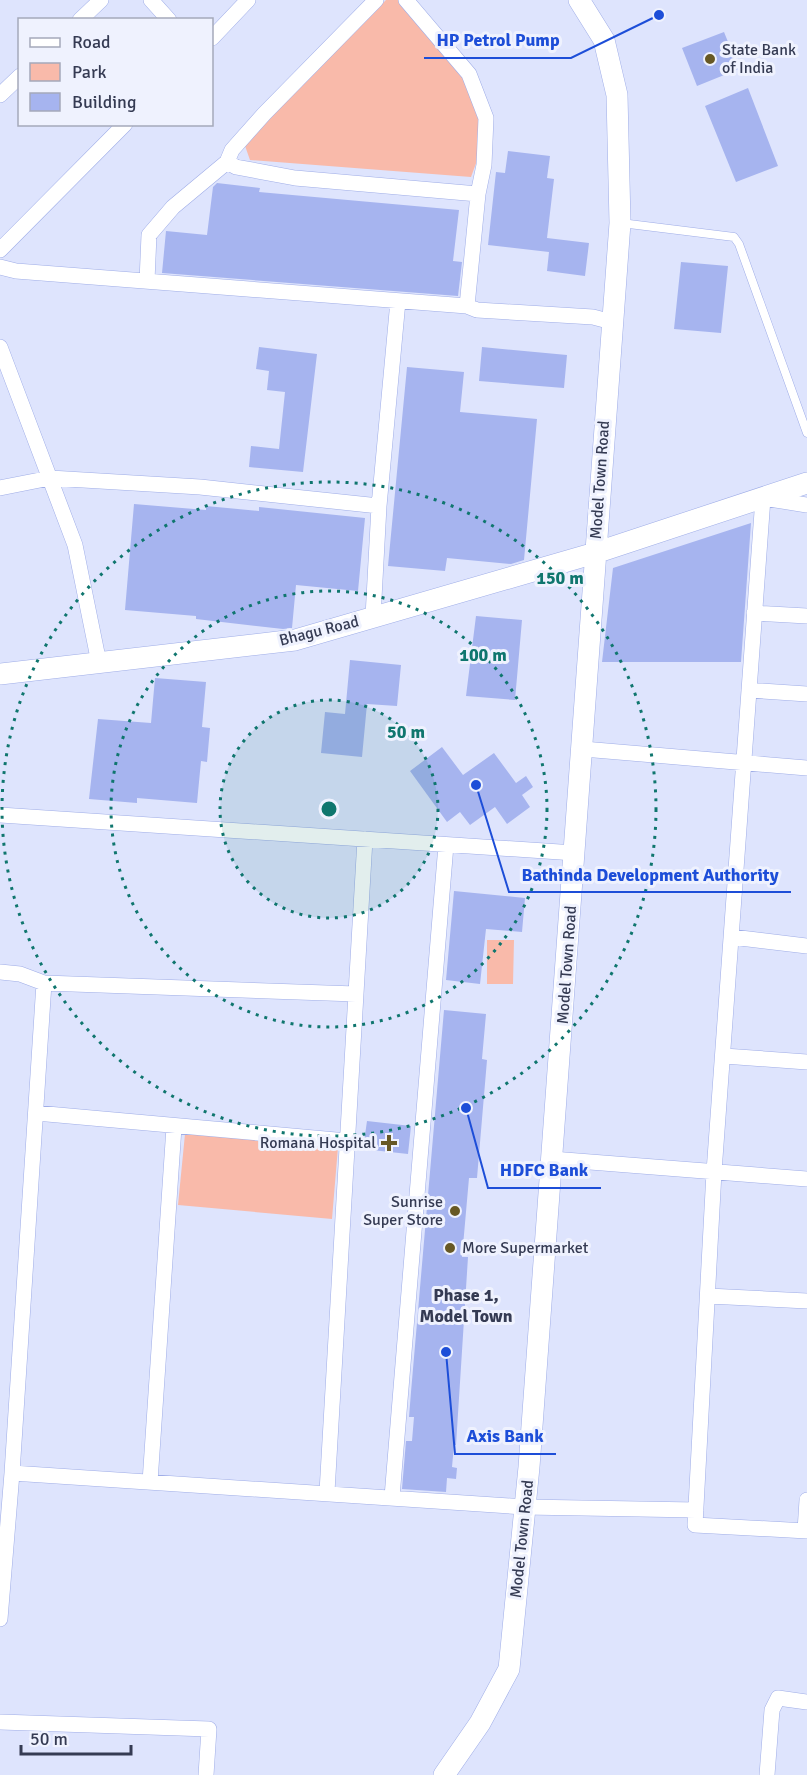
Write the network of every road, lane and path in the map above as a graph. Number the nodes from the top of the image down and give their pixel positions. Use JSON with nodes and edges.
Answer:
{"nodes":[{"id":1,"x":101,"y":0,"type":"edge"},
{"id":2,"x":151,"y":0,"type":"edge"},
{"id":3,"x":248,"y":0,"type":"edge"},
{"id":4,"x":376,"y":0,"type":"edge"},
{"id":5,"x":406,"y":0,"type":"edge"},
{"id":6,"x":579,"y":0,"type":"edge"},
{"id":7,"x":82,"y":18,"type":"edge"},
{"id":8,"x":168,"y":18,"type":"edge"},
{"id":9,"x":213,"y":37,"type":"edge"},
{"id":10,"x":18,"y":78,"type":"edge"},
{"id":11,"x":0,"y":95,"type":"edge"},
{"id":12,"x":123,"y":126,"type":"edge"},
{"id":13,"x":226,"y":162,"type":"junction"},
{"id":14,"x":478,"y":194,"type":"junction"},
{"id":15,"x":620,"y":223,"type":"junction"},
{"id":16,"x":0,"y":250,"type":"edge"},
{"id":17,"x":0,"y":267,"type":"edge"},
{"id":18,"x":147,"y":281,"type":"junction"},
{"id":19,"x":398,"y":301,"type":"junction"},
{"id":20,"x":467,"y":306,"type":"junction"},
{"id":21,"x":612,"y":322,"type":"junction"},
{"id":22,"x":0,"y":347,"type":"edge"},
{"id":23,"x":807,"y":433,"type":"edge"},
{"id":24,"x":50,"y":477,"type":"junction"},
{"id":25,"x":807,"y":483,"type":"edge"},
{"id":26,"x":0,"y":488,"type":"edge"},
{"id":27,"x":763,"y":498,"type":"junction"},
{"id":28,"x":807,"y":505,"type":"edge"},
{"id":29,"x":379,"y":506,"type":"junction"},
{"id":30,"x":595,"y":553,"type":"junction"},
{"id":31,"x":754,"y":613,"type":"junction"},
{"id":32,"x":807,"y":616,"type":"edge"},
{"id":33,"x":373,"y":617,"type":"junction"},
{"id":34,"x":99,"y":663,"type":"junction"},
{"id":35,"x":0,"y":674,"type":"edge"},
{"id":36,"x":749,"y":690,"type":"junction"},
{"id":37,"x":807,"y":694,"type":"edge"},
{"id":38,"x":583,"y":749,"type":"junction"},
{"id":39,"x":743,"y":763,"type":"junction"},
{"id":40,"x":807,"y":768,"type":"edge"},
{"id":41,"x":0,"y":815,"type":"edge"},
{"id":42,"x":365,"y":839,"type":"junction"},
{"id":43,"x":446,"y":845,"type":"junction"},
{"id":44,"x":575,"y":853,"type":"junction"},
{"id":45,"x":732,"y":937,"type":"junction"},
{"id":46,"x":807,"y":946,"type":"edge"},
{"id":47,"x":0,"y":972,"type":"edge"},
{"id":48,"x":44,"y":984,"type":"junction"},
{"id":49,"x":356,"y":994,"type":"junction"},
{"id":50,"x":724,"y":1056,"type":"junction"},
{"id":51,"x":807,"y":1062,"type":"edge"},
{"id":52,"x":36,"y":1113,"type":"junction"},
{"id":53,"x":174,"y":1126,"type":"junction"},
{"id":54,"x":347,"y":1141,"type":"junction"},
{"id":55,"x":552,"y":1159,"type":"junction"},
{"id":56,"x":714,"y":1172,"type":"junction"},
{"id":57,"x":807,"y":1179,"type":"edge"},
{"id":58,"x":708,"y":1296,"type":"junction"},
{"id":59,"x":807,"y":1301,"type":"edge"},
{"id":60,"x":12,"y":1473,"type":"junction"},
{"id":61,"x":150,"y":1482,"type":"junction"},
{"id":62,"x":327,"y":1492,"type":"junction"},
{"id":63,"x":392,"y":1497,"type":"junction"},
{"id":64,"x":807,"y":1500,"type":"edge"},
{"id":65,"x":525,"y":1507,"type":"junction"},
{"id":66,"x":696,"y":1510,"type":"junction"},
{"id":67,"x":806,"y":1531,"type":"edge"},
{"id":68,"x":0,"y":1618,"type":"edge"},
{"id":69,"x":807,"y":1702,"type":"edge"},
{"id":70,"x":0,"y":1722,"type":"edge"},
{"id":71,"x":206,"y":1775,"type":"edge"},
{"id":72,"x":444,"y":1775,"type":"edge"},
{"id":73,"x":767,"y":1775,"type":"edge"}],
"edges":[{"from":1,"to":7,"type":"street"},
{"from":2,"to":8,"type":"street"},
{"from":3,"to":9,"type":"street"},
{"from":4,"to":13,"type":"street"},
{"from":5,"to":14,"type":"street"},
{"from":6,"to":15,"type":"main road","name":"Model Town Road"},
{"from":10,"to":11,"type":"street"},
{"from":12,"to":16,"type":"street"},
{"from":13,"to":14,"type":"street"},
{"from":13,"to":18,"type":"street"},
{"from":14,"to":20,"type":"street"},
{"from":15,"to":21,"type":"main road","name":"Model Town Road"},
{"from":15,"to":23,"type":"lane"},
{"from":17,"to":18,"type":"street"},
{"from":18,"to":19,"type":"street"},
{"from":19,"to":20,"type":"street"},
{"from":19,"to":29,"type":"street"},
{"from":20,"to":21,"type":"street"},
{"from":21,"to":30,"type":"main road","name":"Model Town Road"},
{"from":22,"to":24,"type":"street"},
{"from":24,"to":26,"type":"street"},
{"from":24,"to":29,"type":"street"},
{"from":24,"to":34,"type":"street"},
{"from":25,"to":27,"type":"main road","name":"Bhagu Road"},
{"from":27,"to":28,"type":"street"},
{"from":27,"to":30,"type":"main road","name":"Bhagu Road"},
{"from":27,"to":31,"type":"street"},
{"from":29,"to":33,"type":"street"},
{"from":30,"to":33,"type":"main road","name":"Bhagu Road"},
{"from":30,"to":38,"type":"main road","name":"Model Town Road"},
{"from":31,"to":32,"type":"street"},
{"from":31,"to":36,"type":"street"},
{"from":33,"to":34,"type":"main road","name":"Bhagu Road"},
{"from":34,"to":35,"type":"main road","name":"Bhagu Road"},
{"from":36,"to":37,"type":"street"},
{"from":36,"to":39,"type":"street"},
{"from":38,"to":39,"type":"street"},
{"from":38,"to":44,"type":"main road","name":"Model Town Road"},
{"from":39,"to":40,"type":"street"},
{"from":39,"to":45,"type":"street"},
{"from":41,"to":42,"type":"street"},
{"from":42,"to":43,"type":"street"},
{"from":42,"to":49,"type":"street"},
{"from":43,"to":44,"type":"street"},
{"from":43,"to":63,"type":"street"},
{"from":44,"to":55,"type":"main road","name":"Model Town Road"},
{"from":45,"to":46,"type":"street"},
{"from":45,"to":50,"type":"street"},
{"from":47,"to":48,"type":"street"},
{"from":48,"to":49,"type":"street"},
{"from":48,"to":52,"type":"street"},
{"from":49,"to":54,"type":"street"},
{"from":50,"to":51,"type":"street"},
{"from":50,"to":56,"type":"street"},
{"from":52,"to":53,"type":"street"},
{"from":52,"to":60,"type":"street"},
{"from":53,"to":54,"type":"street"},
{"from":53,"to":61,"type":"street"},
{"from":54,"to":62,"type":"street"},
{"from":55,"to":56,"type":"street"},
{"from":55,"to":65,"type":"main road","name":"Model Town Road"},
{"from":56,"to":57,"type":"street"},
{"from":56,"to":58,"type":"street"},
{"from":58,"to":59,"type":"street"},
{"from":58,"to":66,"type":"street"},
{"from":60,"to":61,"type":"street"},
{"from":60,"to":68,"type":"street"},
{"from":61,"to":62,"type":"street"},
{"from":62,"to":63,"type":"street"},
{"from":63,"to":65,"type":"street"},
{"from":64,"to":67,"type":"street"},
{"from":65,"to":66,"type":"street"},
{"from":65,"to":72,"type":"main road","name":"Model Town Road"},
{"from":66,"to":67,"type":"street"},
{"from":69,"to":73,"type":"street"},
{"from":70,"to":71,"type":"street"}]}
